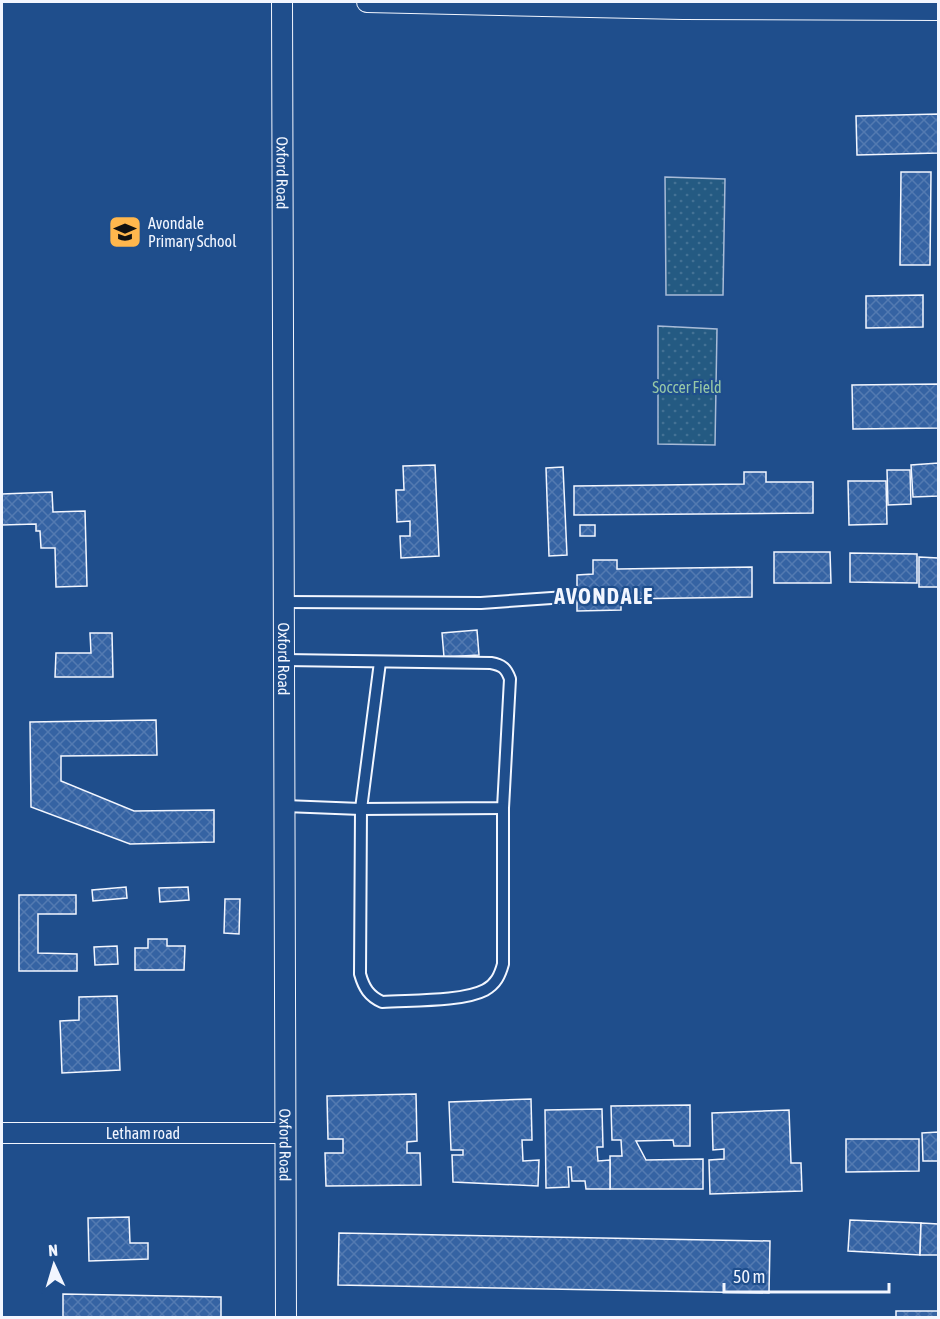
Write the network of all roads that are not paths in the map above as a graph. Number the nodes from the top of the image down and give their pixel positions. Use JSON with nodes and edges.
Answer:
{"nodes":[{"id":1,"x":282,"y":2,"type":"edge"},
{"id":2,"x":367,"y":2,"type":"edge"},
{"id":3,"x":939,"y":9,"type":"edge"},
{"id":4,"x":566,"y":597,"type":"dead end"},
{"id":5,"x":285,"y":602,"type":"junction"},
{"id":6,"x":285,"y":660,"type":"junction"},
{"id":7,"x":380,"y":662,"type":"junction"},
{"id":8,"x":285,"y":806,"type":"junction"},
{"id":9,"x":503,"y":808,"type":"junction"},
{"id":10,"x":360,"y":809,"type":"junction"},
{"id":11,"x":2,"y":1133,"type":"edge"},
{"id":12,"x":285,"y":1133,"type":"junction"},
{"id":13,"x":286,"y":1317,"type":"edge"}],
"edges":[{"from":1,"to":5,"type":"street","name":"Oxford Road"},
{"from":2,"to":3,"type":"street"},
{"from":4,"to":5,"type":"lane"},
{"from":5,"to":6,"type":"street","name":"Oxford Road"},
{"from":6,"to":7,"type":"lane"},
{"from":6,"to":8,"type":"street","name":"Oxford Road"},
{"from":7,"to":9,"type":"lane"},
{"from":7,"to":10,"type":"lane"},
{"from":8,"to":10,"type":"lane"},
{"from":8,"to":12,"type":"street","name":"Oxford Road"},
{"from":9,"to":10,"type":"lane"},
{"from":9,"to":10,"type":"lane"},
{"from":11,"to":12,"type":"street","name":"Letham road"},
{"from":12,"to":13,"type":"street","name":"Oxford Road"}]}
